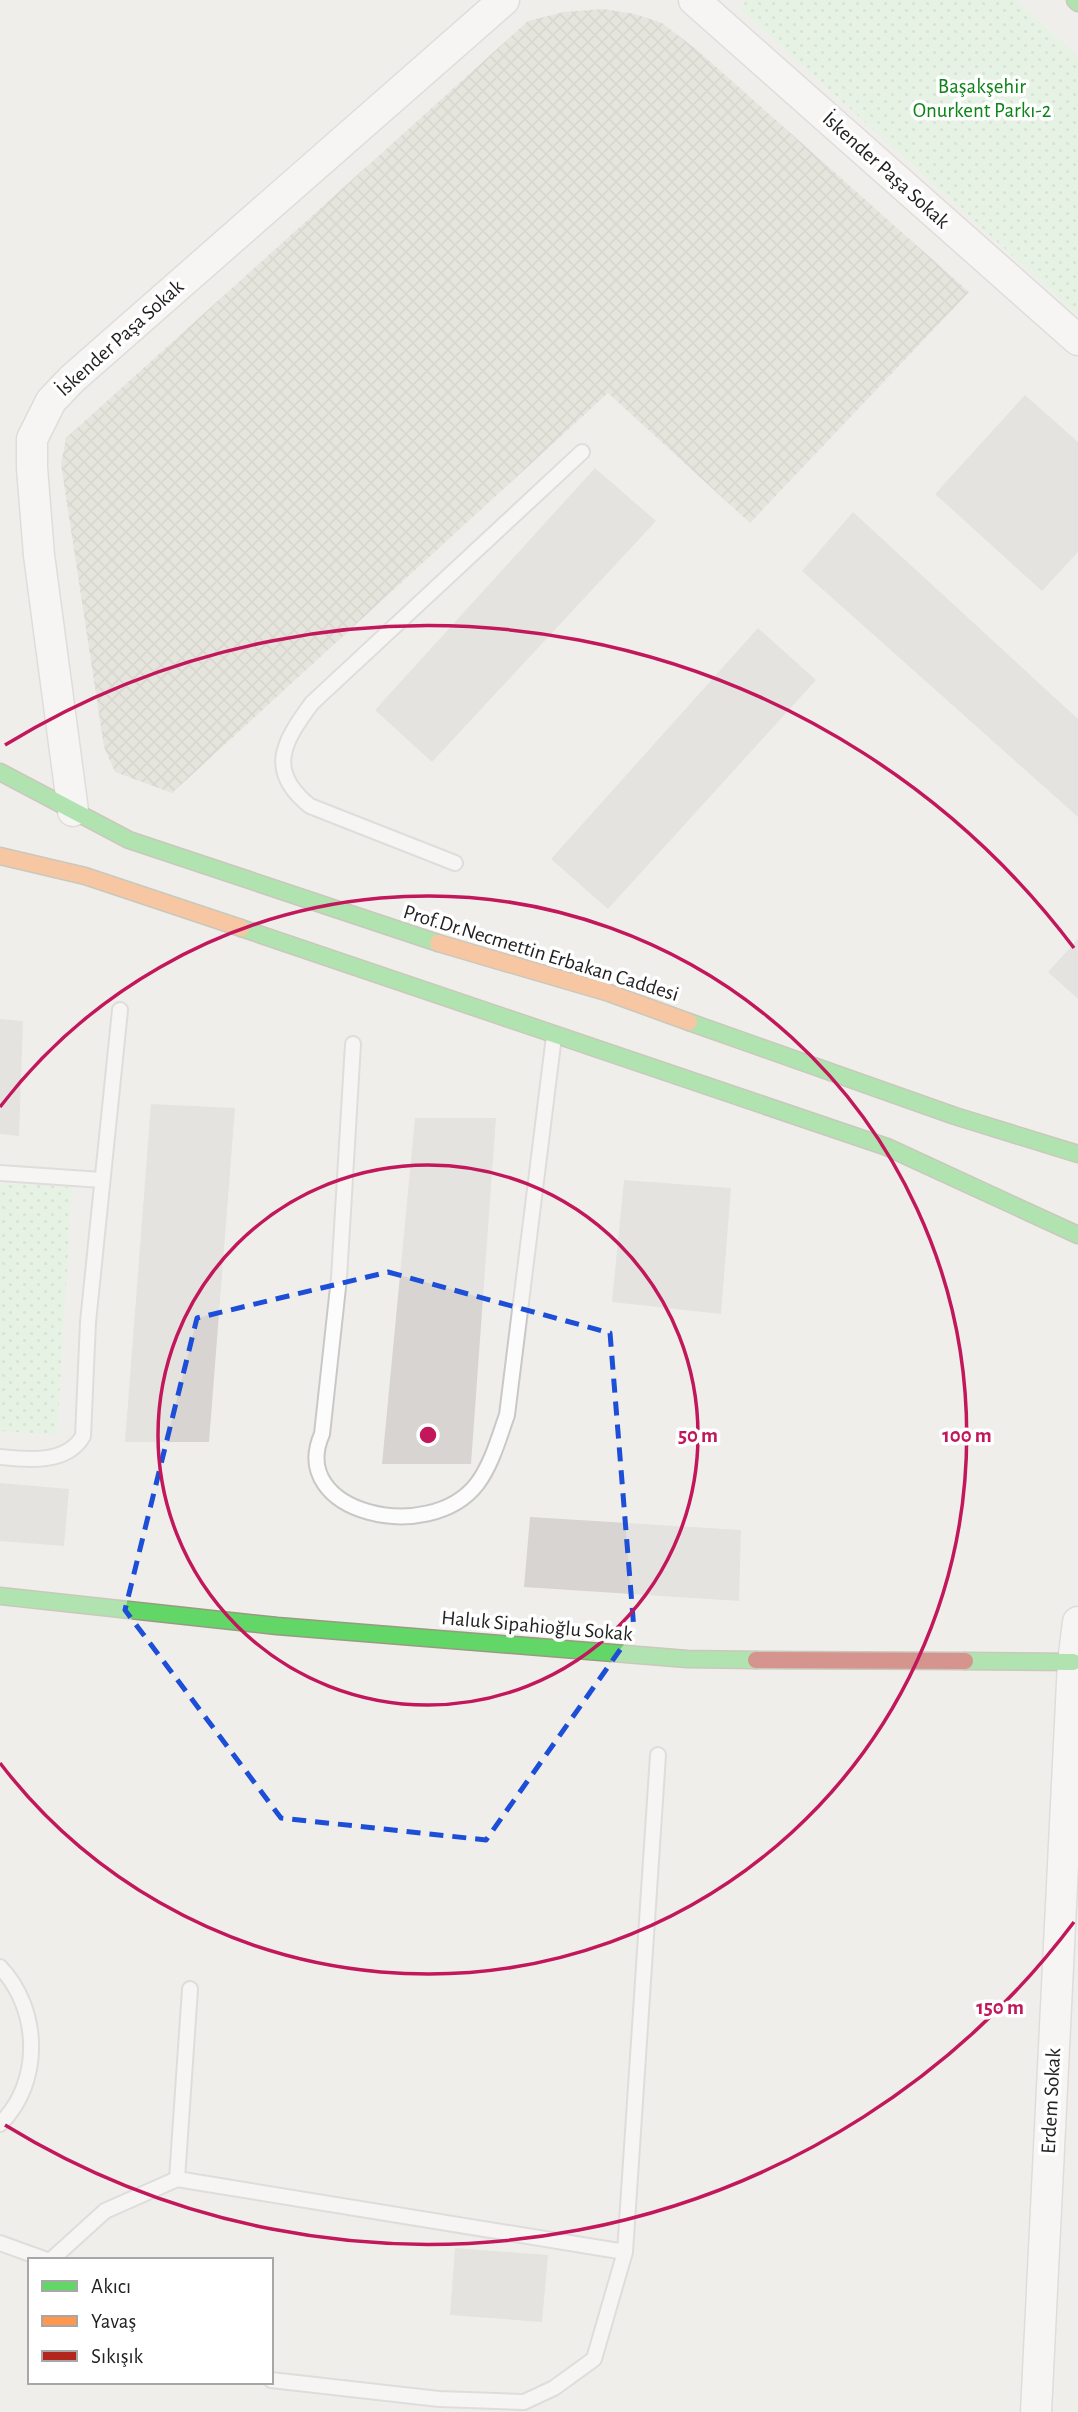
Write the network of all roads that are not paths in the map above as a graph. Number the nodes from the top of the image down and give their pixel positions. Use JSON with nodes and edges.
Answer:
{"nodes":[{"id":1,"x":504,"y":0,"type":"edge"},
{"id":2,"x":694,"y":0,"type":"edge"},
{"id":3,"x":1078,"y":340,"type":"edge"},
{"id":4,"x":582,"y":452,"type":"dead end"},
{"id":5,"x":0,"y":772,"type":"edge"},
{"id":6,"x":73,"y":811,"type":"junction"},
{"id":7,"x":0,"y":856,"type":"edge"},
{"id":8,"x":455,"y":863,"type":"dead end"},
{"id":9,"x":120,"y":1010,"type":"dead end"},
{"id":10,"x":554,"y":1035,"type":"junction"},
{"id":11,"x":353,"y":1044,"type":"dead end"},
{"id":12,"x":1078,"y":1154,"type":"edge"},
{"id":13,"x":0,"y":1173,"type":"edge"},
{"id":14,"x":102,"y":1180,"type":"junction"},
{"id":15,"x":1078,"y":1235,"type":"edge"},
{"id":16,"x":0,"y":1457,"type":"edge"},
{"id":17,"x":0,"y":1596,"type":"edge"},
{"id":18,"x":1078,"y":1622,"type":"edge"},
{"id":19,"x":1073,"y":1662,"type":"junction"},
{"id":20,"x":658,"y":1755,"type":"dead end"},
{"id":21,"x":0,"y":1967,"type":"edge"},
{"id":22,"x":190,"y":1989,"type":"dead end"},
{"id":23,"x":0,"y":2124,"type":"edge"},
{"id":24,"x":177,"y":2179,"type":"junction"},
{"id":25,"x":0,"y":2243,"type":"edge"},
{"id":26,"x":625,"y":2252,"type":"junction"},
{"id":27,"x":43,"y":2258,"type":"edge"},
{"id":28,"x":51,"y":2258,"type":"edge"},
{"id":29,"x":273,"y":2380,"type":"edge"},
{"id":30,"x":1036,"y":2412,"type":"edge"}],
"edges":[{"from":1,"to":6,"type":"street","name":"İskender Paşa Sokak"},
{"from":2,"to":3,"type":"street","name":"İskender Paşa Sokak"},
{"from":4,"to":8,"type":"lane"},
{"from":5,"to":6,"type":"main road","name":"Prof.Dr.Necmettin Erbakan Caddesi"},
{"from":6,"to":12,"type":"main road","name":"Prof.Dr.Necmettin Erbakan Caddesi"},
{"from":7,"to":10,"type":"main road"},
{"from":9,"to":14,"type":"lane"},
{"from":10,"to":11,"type":"lane"},
{"from":10,"to":15,"type":"main road"},
{"from":13,"to":14,"type":"lane"},
{"from":14,"to":16,"type":"lane"},
{"from":17,"to":19,"type":"main road","name":"Haluk Sipahioğlu Sokak"},
{"from":18,"to":19,"type":"street","name":"Erdem Sokak"},
{"from":19,"to":30,"type":"street","name":"Erdem Sokak"},
{"from":20,"to":26,"type":"lane"},
{"from":21,"to":23,"type":"lane"},
{"from":22,"to":24,"type":"lane"},
{"from":24,"to":26,"type":"lane"},
{"from":24,"to":28,"type":"lane"},
{"from":25,"to":27,"type":"lane"},
{"from":26,"to":29,"type":"lane"}]}
